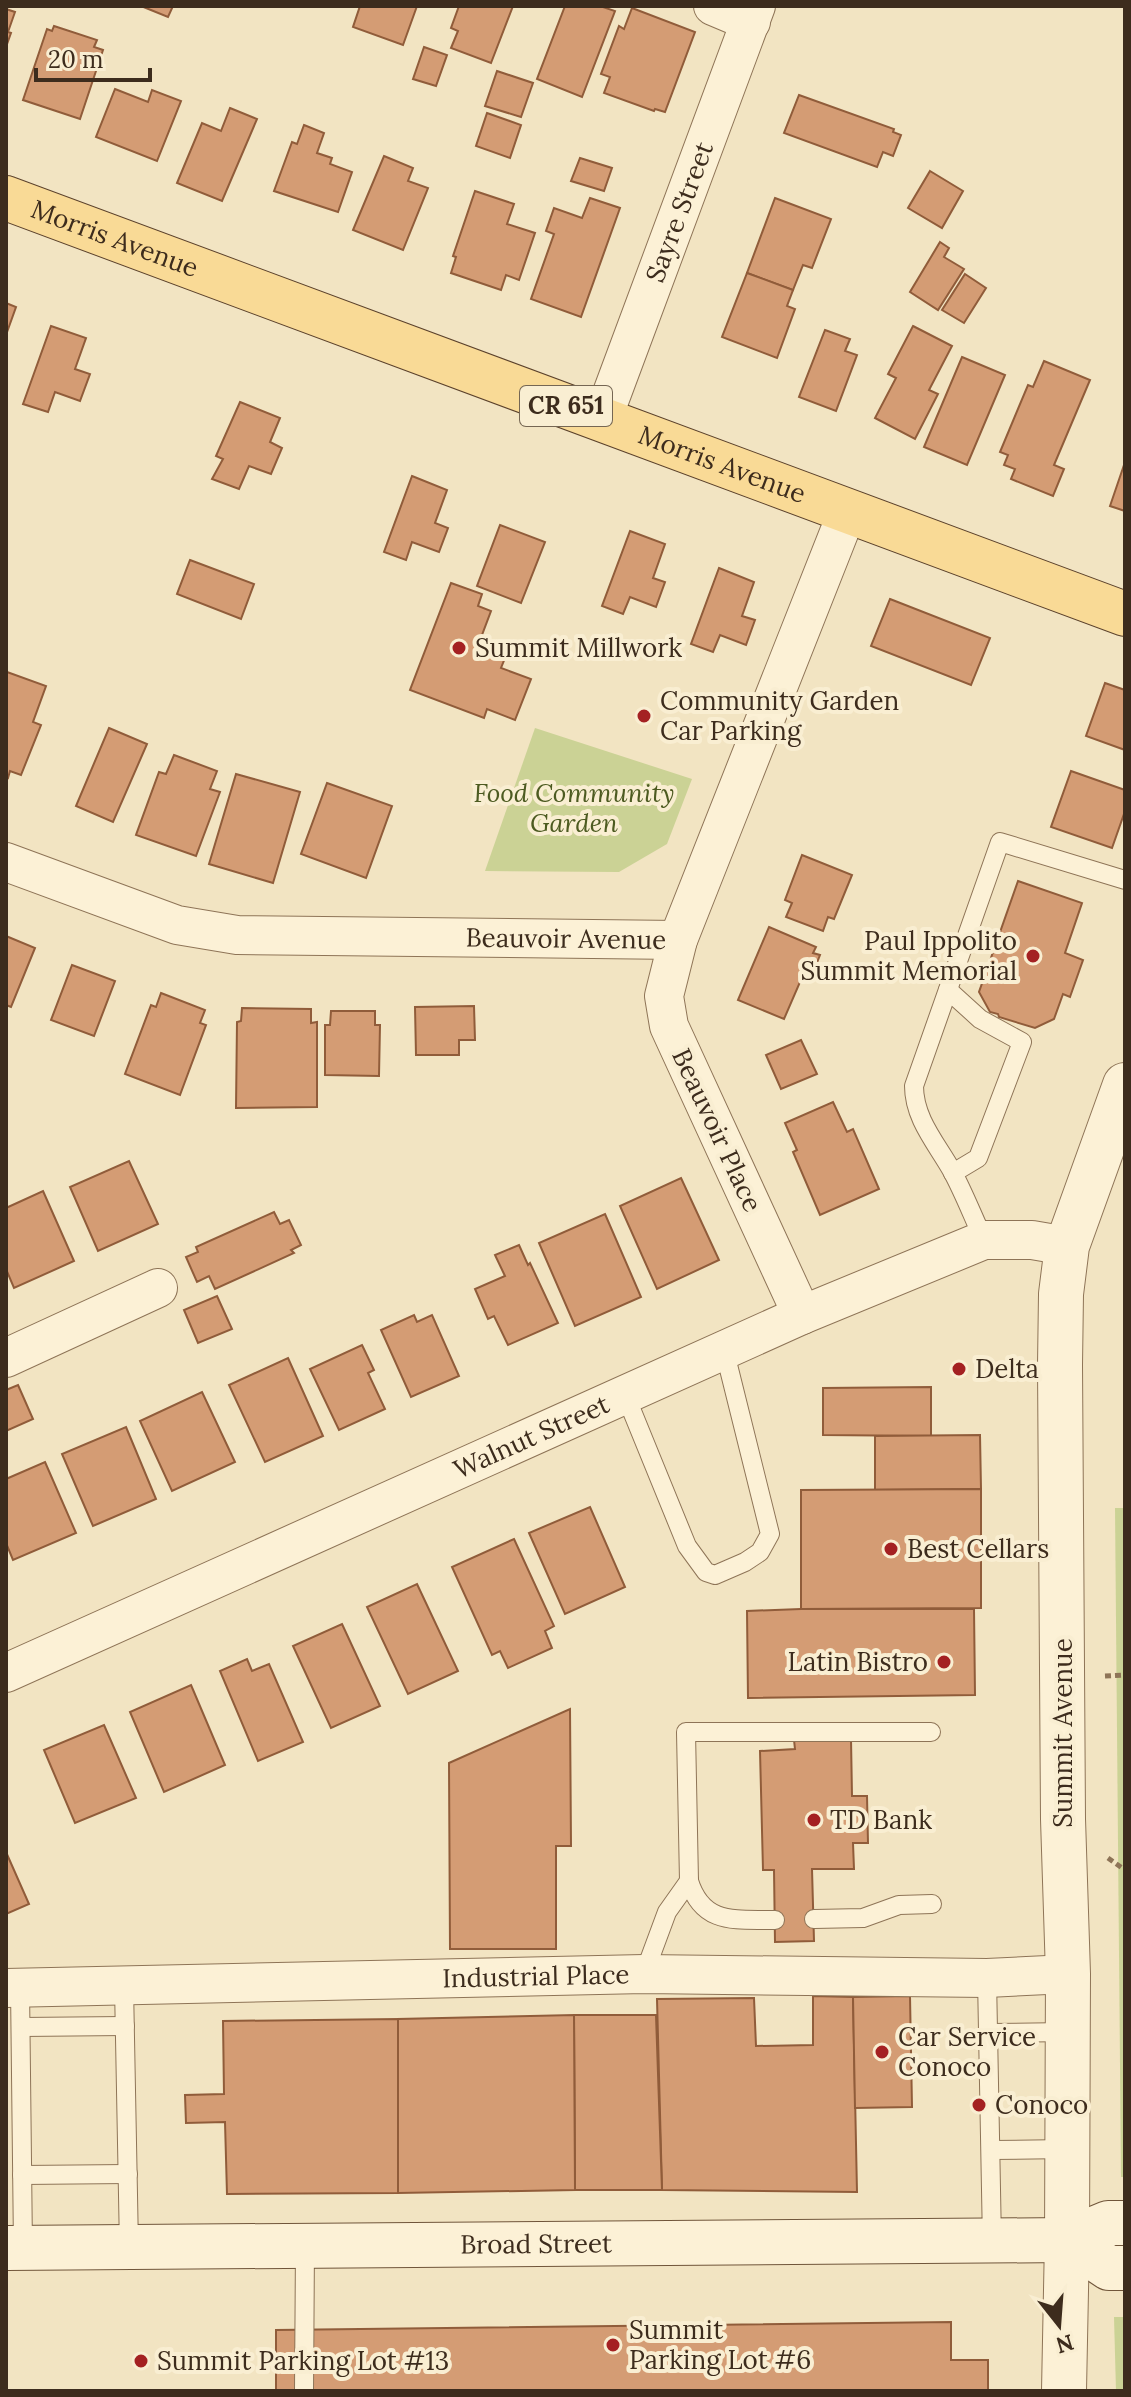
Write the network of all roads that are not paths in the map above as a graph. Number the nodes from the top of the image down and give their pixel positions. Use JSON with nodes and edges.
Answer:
{"nodes":[{"id":1,"x":713,"y":6,"type":"edge"},
{"id":2,"x":753,"y":14,"type":"edge"},
{"id":3,"x":6,"y":198,"type":"edge"},
{"id":4,"x":602,"y":420,"type":"junction"},
{"id":5,"x":848,"y":510,"type":"junction"},
{"id":6,"x":1125,"y":614,"type":"edge"},
{"id":7,"x":6,"y":862,"type":"edge"},
{"id":8,"x":1125,"y":880,"type":"edge"},
{"id":9,"x":678,"y":940,"type":"junction"},
{"id":10,"x":948,"y":990,"type":"junction"},
{"id":11,"x":1125,"y":1085,"type":"edge"},
{"id":12,"x":953,"y":1173,"type":"junction"},
{"id":13,"x":984,"y":1240,"type":"junction"},
{"id":14,"x":1067,"y":1246,"type":"junction"},
{"id":15,"x":158,"y":1288,"type":"dead end"},
{"id":16,"x":802,"y":1315,"type":"junction"},
{"id":17,"x":724,"y":1349,"type":"junction"},
{"id":18,"x":6,"y":1358,"type":"edge"},
{"id":19,"x":625,"y":1394,"type":"junction"},
{"id":20,"x":6,"y":1673,"type":"edge"},
{"id":21,"x":931,"y":1732,"type":"dead end"},
{"id":22,"x":689,"y":1881,"type":"junction"},
{"id":23,"x":932,"y":1904,"type":"dead end"},
{"id":24,"x":814,"y":1919,"type":"dead end"},
{"id":25,"x":775,"y":1920,"type":"dead end"},
{"id":26,"x":644,"y":1974,"type":"junction"},
{"id":27,"x":1068,"y":1974,"type":"junction"},
{"id":28,"x":987,"y":1978,"type":"junction"},
{"id":29,"x":124,"y":1986,"type":"junction"},
{"id":30,"x":13,"y":1988,"type":"edge"},
{"id":31,"x":125,"y":2026,"type":"junction"},
{"id":32,"x":21,"y":2027,"type":"junction"},
{"id":33,"x":1067,"y":2032,"type":"junction"},
{"id":34,"x":989,"y":2033,"type":"junction"},
{"id":35,"x":1067,"y":2149,"type":"junction"},
{"id":36,"x":991,"y":2150,"type":"junction"},
{"id":37,"x":128,"y":2174,"type":"junction"},
{"id":38,"x":22,"y":2175,"type":"junction"},
{"id":39,"x":1125,"y":2223,"type":"edge"},
{"id":40,"x":1067,"y":2240,"type":"junction"},
{"id":41,"x":992,"y":2242,"type":"junction"},
{"id":42,"x":305,"y":2246,"type":"junction"},
{"id":43,"x":129,"y":2247,"type":"junction"},
{"id":44,"x":15,"y":2248,"type":"edge"},
{"id":45,"x":1125,"y":2268,"type":"edge"},
{"id":46,"x":304,"y":2391,"type":"edge"},
{"id":47,"x":1064,"y":2391,"type":"edge"}],
"edges":[{"from":1,"to":2,"type":"street"},
{"from":2,"to":4,"type":"street","name":"Sayre Street"},
{"from":3,"to":4,"type":"main road","name":"Morris Avenue","number":"CR 651"},
{"from":4,"to":5,"type":"main road","name":"Morris Avenue","number":"CR 651"},
{"from":5,"to":6,"type":"main road","name":"Morris Avenue","number":"CR 651"},
{"from":5,"to":9,"type":"street","name":"Beauvoir Avenue"},
{"from":7,"to":9,"type":"street","name":"Beauvoir Avenue"},
{"from":8,"to":10,"type":"lane"},
{"from":9,"to":16,"type":"street","name":"Beauvoir Place"},
{"from":10,"to":12,"type":"lane"},
{"from":10,"to":12,"type":"lane"},
{"from":11,"to":14,"type":"street","name":"Summit Avenue"},
{"from":12,"to":13,"type":"lane"},
{"from":13,"to":14,"type":"street","name":"Walnut Street"},
{"from":13,"to":16,"type":"street","name":"Walnut Street"},
{"from":14,"to":27,"type":"street","name":"Summit Avenue"},
{"from":15,"to":18,"type":"street"},
{"from":16,"to":17,"type":"street","name":"Walnut Street"},
{"from":17,"to":19,"type":"street","name":"Walnut Street"},
{"from":17,"to":19,"type":"lane"},
{"from":19,"to":20,"type":"street","name":"Walnut Street"},
{"from":21,"to":22,"type":"lane"},
{"from":22,"to":25,"type":"lane"},
{"from":22,"to":26,"type":"lane"},
{"from":23,"to":24,"type":"lane"},
{"from":26,"to":28,"type":"street","name":"Industrial Place"},
{"from":26,"to":29,"type":"street","name":"Industrial Place"},
{"from":27,"to":28,"type":"street","name":"Industrial Place"},
{"from":27,"to":33,"type":"street","name":"Summit Avenue"},
{"from":28,"to":34,"type":"lane"},
{"from":29,"to":30,"type":"street","name":"Industrial Place"},
{"from":29,"to":31,"type":"lane"},
{"from":30,"to":32,"type":"lane"},
{"from":31,"to":32,"type":"lane"},
{"from":31,"to":37,"type":"lane"},
{"from":32,"to":38,"type":"lane"},
{"from":33,"to":34,"type":"lane"},
{"from":33,"to":35,"type":"street","name":"Summit Avenue"},
{"from":34,"to":36,"type":"lane"},
{"from":35,"to":36,"type":"lane"},
{"from":35,"to":40,"type":"street","name":"Summit Avenue"},
{"from":36,"to":41,"type":"lane"},
{"from":37,"to":38,"type":"lane"},
{"from":37,"to":43,"type":"lane"},
{"from":38,"to":44,"type":"lane"},
{"from":39,"to":40,"type":"street","name":"Broad Street"},
{"from":40,"to":41,"type":"street","name":"Broad Street"},
{"from":40,"to":45,"type":"street"},
{"from":40,"to":47,"type":"street","name":"Summit Avenue"},
{"from":41,"to":42,"type":"street","name":"Broad Street"},
{"from":42,"to":43,"type":"street","name":"Broad Street"},
{"from":42,"to":46,"type":"lane"},
{"from":43,"to":44,"type":"street","name":"Broad Street"}]}
